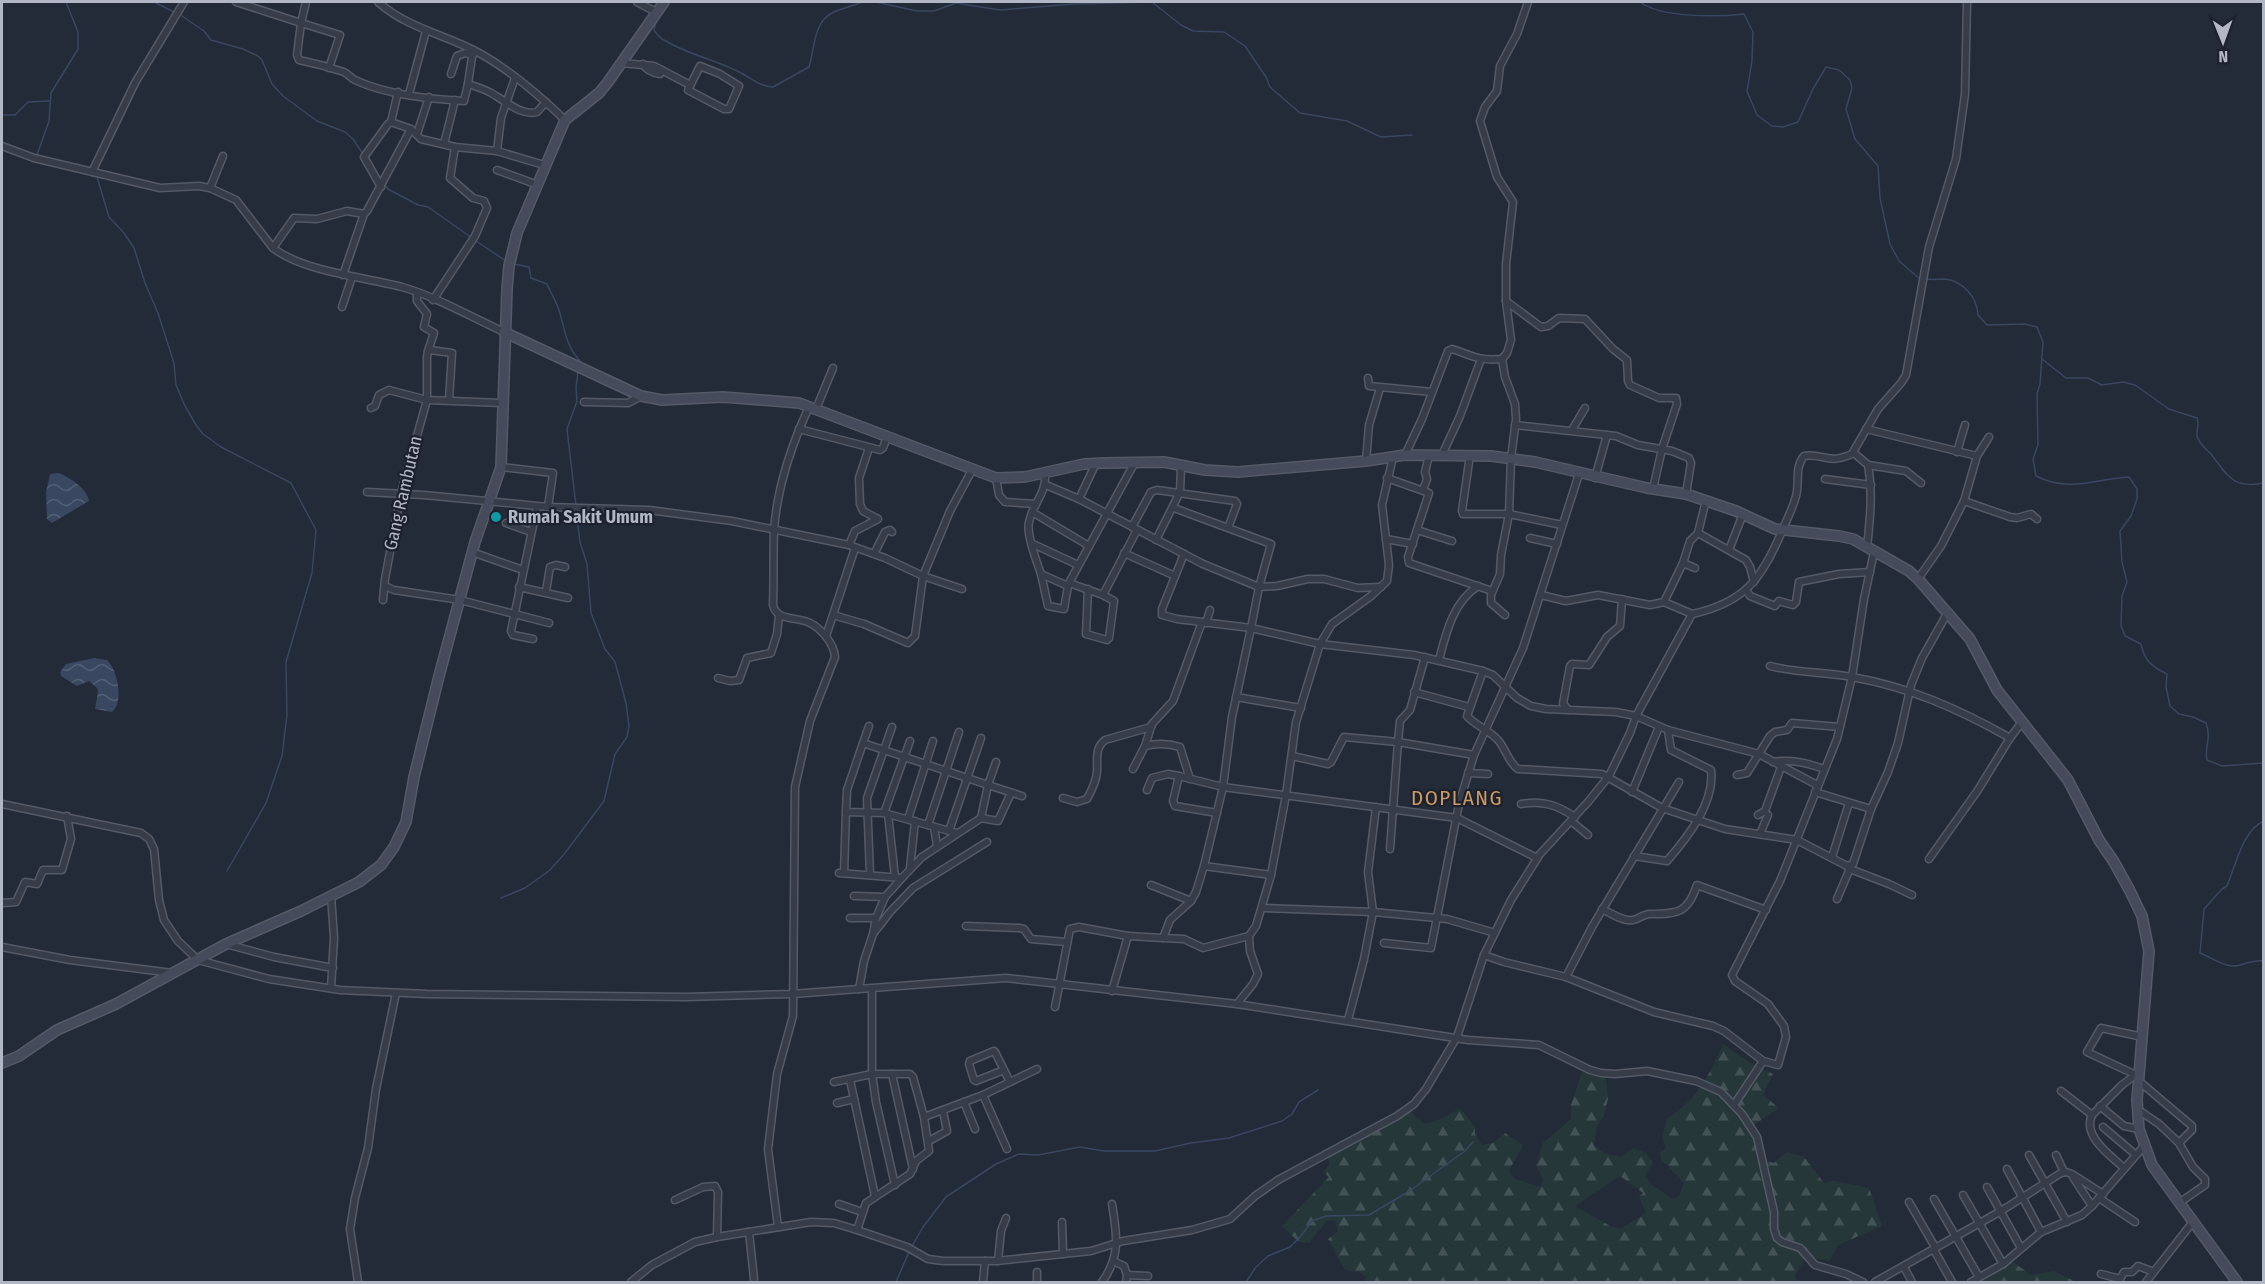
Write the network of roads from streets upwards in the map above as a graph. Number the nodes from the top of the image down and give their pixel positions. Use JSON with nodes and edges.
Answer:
{"nodes":[{"id":1,"x":184,"y":2,"type":"edge"},
{"id":2,"x":236,"y":2,"type":"edge"},
{"id":3,"x":306,"y":2,"type":"edge"},
{"id":4,"x":378,"y":2,"type":"edge"},
{"id":5,"x":637,"y":2,"type":"edge"},
{"id":6,"x":1528,"y":2,"type":"edge"},
{"id":7,"x":1967,"y":2,"type":"edge"},
{"id":8,"x":661,"y":6,"type":"edge"},
{"id":9,"x":301,"y":23,"type":"junction"},
{"id":10,"x":426,"y":31,"type":"junction"},
{"id":11,"x":473,"y":53,"type":"junction"},
{"id":12,"x":620,"y":63,"type":"junction"},
{"id":13,"x":329,"y":68,"type":"junction"},
{"id":14,"x":452,"y":74,"type":"dead end"},
{"id":15,"x":515,"y":78,"type":"junction"},
{"id":16,"x":468,"y":84,"type":"junction"},
{"id":17,"x":690,"y":85,"type":"junction"},
{"id":18,"x":398,"y":92,"type":"junction"},
{"id":19,"x":409,"y":94,"type":"junction"},
{"id":20,"x":429,"y":97,"type":"junction"},
{"id":21,"x":455,"y":100,"type":"junction"},
{"id":22,"x":546,"y":102,"type":"junction"},
{"id":23,"x":507,"y":104,"type":"junction"},
{"id":24,"x":565,"y":120,"type":"junction"},
{"id":25,"x":391,"y":122,"type":"junction"},
{"id":26,"x":411,"y":129,"type":"junction"},
{"id":27,"x":417,"y":134,"type":"junction"},
{"id":28,"x":444,"y":144,"type":"junction"},
{"id":29,"x":2,"y":146,"type":"edge"},
{"id":30,"x":455,"y":147,"type":"junction"},
{"id":31,"x":497,"y":151,"type":"junction"},
{"id":32,"x":223,"y":156,"type":"dead end"},
{"id":33,"x":544,"y":165,"type":"junction"},
{"id":34,"x":93,"y":170,"type":"junction"},
{"id":35,"x":497,"y":170,"type":"dead end"},
{"id":36,"x":383,"y":184,"type":"junction"},
{"id":37,"x":537,"y":184,"type":"junction"},
{"id":38,"x":210,"y":188,"type":"junction"},
{"id":39,"x":364,"y":214,"type":"junction"},
{"id":40,"x":273,"y":248,"type":"junction"},
{"id":41,"x":343,"y":275,"type":"junction"},
{"id":42,"x":352,"y":277,"type":"junction"},
{"id":43,"x":417,"y":293,"type":"junction"},
{"id":44,"x":433,"y":300,"type":"junction"},
{"id":45,"x":1506,"y":301,"type":"junction"},
{"id":46,"x":342,"y":307,"type":"dead end"},
{"id":47,"x":504,"y":332,"type":"junction"},
{"id":48,"x":428,"y":351,"type":"junction"},
{"id":49,"x":1482,"y":359,"type":"junction"},
{"id":50,"x":1502,"y":359,"type":"junction"},
{"id":51,"x":833,"y":368,"type":"dead end"},
{"id":52,"x":1368,"y":378,"type":"dead end"},
{"id":53,"x":1380,"y":388,"type":"junction"},
{"id":54,"x":1432,"y":392,"type":"junction"},
{"id":55,"x":641,"y":396,"type":"junction"},
{"id":56,"x":426,"y":400,"type":"junction"},
{"id":57,"x":449,"y":400,"type":"junction"},
{"id":58,"x":585,"y":402,"type":"dead end"},
{"id":59,"x":502,"y":403,"type":"junction"},
{"id":60,"x":371,"y":408,"type":"dead end"},
{"id":61,"x":813,"y":408,"type":"junction"},
{"id":62,"x":1585,"y":408,"type":"dead end"},
{"id":63,"x":1515,"y":425,"type":"junction"},
{"id":64,"x":1965,"y":425,"type":"dead end"},
{"id":65,"x":799,"y":429,"type":"junction"},
{"id":66,"x":1866,"y":429,"type":"junction"},
{"id":67,"x":1572,"y":430,"type":"junction"},
{"id":68,"x":1607,"y":435,"type":"junction"},
{"id":69,"x":887,"y":437,"type":"junction"},
{"id":70,"x":1989,"y":437,"type":"dead end"},
{"id":71,"x":869,"y":448,"type":"junction"},
{"id":72,"x":1662,"y":449,"type":"junction"},
{"id":73,"x":1957,"y":452,"type":"junction"},
{"id":74,"x":1854,"y":453,"type":"junction"},
{"id":75,"x":1470,"y":454,"type":"junction"},
{"id":76,"x":1405,"y":455,"type":"junction"},
{"id":77,"x":1429,"y":455,"type":"junction"},
{"id":78,"x":1442,"y":455,"type":"junction"},
{"id":79,"x":1977,"y":456,"type":"junction"},
{"id":80,"x":1393,"y":457,"type":"junction"},
{"id":81,"x":1511,"y":458,"type":"junction"},
{"id":82,"x":1366,"y":461,"type":"junction"},
{"id":83,"x":1135,"y":462,"type":"junction"},
{"id":84,"x":1096,"y":463,"type":"junction"},
{"id":85,"x":1868,"y":465,"type":"junction"},
{"id":86,"x":1181,"y":466,"type":"junction"},
{"id":87,"x":501,"y":467,"type":"junction"},
{"id":88,"x":972,"y":470,"type":"junction"},
{"id":89,"x":1045,"y":473,"type":"junction"},
{"id":90,"x":1579,"y":474,"type":"junction"},
{"id":91,"x":996,"y":478,"type":"junction"},
{"id":92,"x":1387,"y":478,"type":"junction"},
{"id":93,"x":1595,"y":478,"type":"junction"},
{"id":94,"x":1825,"y":479,"type":"dead end"},
{"id":95,"x":1921,"y":483,"type":"dead end"},
{"id":96,"x":1046,"y":485,"type":"junction"},
{"id":97,"x":1871,"y":485,"type":"junction"},
{"id":98,"x":1653,"y":489,"type":"junction"},
{"id":99,"x":1423,"y":490,"type":"junction"},
{"id":100,"x":367,"y":492,"type":"dead end"},
{"id":101,"x":1180,"y":492,"type":"junction"},
{"id":102,"x":401,"y":493,"type":"junction"},
{"id":103,"x":1686,"y":494,"type":"junction"},
{"id":104,"x":1079,"y":500,"type":"junction"},
{"id":105,"x":489,"y":501,"type":"junction"},
{"id":106,"x":1706,"y":501,"type":"junction"},
{"id":107,"x":1964,"y":501,"type":"junction"},
{"id":108,"x":1036,"y":504,"type":"junction"},
{"id":109,"x":537,"y":507,"type":"junction"},
{"id":110,"x":548,"y":507,"type":"junction"},
{"id":111,"x":1174,"y":508,"type":"junction"},
{"id":112,"x":1032,"y":512,"type":"junction"},
{"id":113,"x":1106,"y":513,"type":"junction"},
{"id":114,"x":1509,"y":514,"type":"junction"},
{"id":115,"x":1743,"y":514,"type":"junction"},
{"id":116,"x":2037,"y":519,"type":"dead end"},
{"id":117,"x":506,"y":524,"type":"dead end"},
{"id":118,"x":1562,"y":525,"type":"junction"},
{"id":119,"x":1135,"y":528,"type":"junction"},
{"id":120,"x":1228,"y":528,"type":"junction"},
{"id":121,"x":774,"y":529,"type":"junction"},
{"id":122,"x":1417,"y":530,"type":"junction"},
{"id":123,"x":1782,"y":530,"type":"junction"},
{"id":124,"x":531,"y":532,"type":"junction"},
{"id":125,"x":892,"y":532,"type":"dead end"},
{"id":126,"x":1698,"y":533,"type":"junction"},
{"id":127,"x":1530,"y":538,"type":"dead end"},
{"id":128,"x":1386,"y":539,"type":"junction"},
{"id":129,"x":1156,"y":540,"type":"junction"},
{"id":130,"x":1452,"y":541,"type":"dead end"},
{"id":131,"x":1033,"y":543,"type":"junction"},
{"id":132,"x":1413,"y":544,"type":"junction"},
{"id":133,"x":1557,"y":544,"type":"junction"},
{"id":134,"x":852,"y":546,"type":"junction"},
{"id":135,"x":1089,"y":546,"type":"junction"},
{"id":136,"x":1729,"y":550,"type":"junction"},
{"id":137,"x":1870,"y":550,"type":"junction"},
{"id":138,"x":472,"y":552,"type":"junction"},
{"id":139,"x":1124,"y":553,"type":"junction"},
{"id":140,"x":874,"y":554,"type":"junction"},
{"id":141,"x":1184,"y":554,"type":"junction"},
{"id":142,"x":1683,"y":563,"type":"junction"},
{"id":143,"x":1078,"y":565,"type":"junction"},
{"id":144,"x":565,"y":567,"type":"dead end"},
{"id":145,"x":1695,"y":568,"type":"dead end"},
{"id":146,"x":523,"y":570,"type":"junction"},
{"id":147,"x":1870,"y":572,"type":"junction"},
{"id":148,"x":1041,"y":574,"type":"junction"},
{"id":149,"x":923,"y":576,"type":"junction"},
{"id":150,"x":1175,"y":576,"type":"junction"},
{"id":151,"x":1918,"y":579,"type":"junction"},
{"id":152,"x":1754,"y":582,"type":"junction"},
{"id":153,"x":1069,"y":584,"type":"junction"},
{"id":154,"x":385,"y":586,"type":"junction"},
{"id":155,"x":1478,"y":586,"type":"junction"},
{"id":156,"x":519,"y":587,"type":"junction"},
{"id":157,"x":1259,"y":587,"type":"junction"},
{"id":158,"x":1381,"y":587,"type":"junction"},
{"id":159,"x":962,"y":589,"type":"dead end"},
{"id":160,"x":1088,"y":589,"type":"junction"},
{"id":161,"x":1746,"y":590,"type":"junction"},
{"id":162,"x":546,"y":591,"type":"junction"},
{"id":163,"x":1492,"y":591,"type":"junction"},
{"id":164,"x":1103,"y":595,"type":"junction"},
{"id":165,"x":1541,"y":596,"type":"junction"},
{"id":166,"x":568,"y":598,"type":"dead end"},
{"id":167,"x":383,"y":600,"type":"dead end"},
{"id":168,"x":460,"y":600,"type":"junction"},
{"id":169,"x":1622,"y":600,"type":"junction"},
{"id":170,"x":1664,"y":602,"type":"junction"},
{"id":171,"x":1210,"y":610,"type":"dead end"},
{"id":172,"x":1948,"y":612,"type":"junction"},
{"id":173,"x":515,"y":614,"type":"junction"},
{"id":174,"x":1692,"y":614,"type":"junction"},
{"id":175,"x":833,"y":615,"type":"junction"},
{"id":176,"x":1505,"y":615,"type":"dead end"},
{"id":177,"x":779,"y":616,"type":"junction"},
{"id":178,"x":1204,"y":622,"type":"junction"},
{"id":179,"x":549,"y":623,"type":"dead end"},
{"id":180,"x":1251,"y":628,"type":"junction"},
{"id":181,"x":826,"y":636,"type":"junction"},
{"id":182,"x":533,"y":639,"type":"dead end"},
{"id":183,"x":1320,"y":644,"type":"junction"},
{"id":184,"x":1425,"y":657,"type":"junction"},
{"id":185,"x":1439,"y":660,"type":"junction"},
{"id":186,"x":1770,"y":666,"type":"dead end"},
{"id":187,"x":1483,"y":670,"type":"junction"},
{"id":188,"x":1852,"y":677,"type":"junction"},
{"id":189,"x":718,"y":678,"type":"dead end"},
{"id":190,"x":1506,"y":687,"type":"junction"},
{"id":191,"x":1910,"y":690,"type":"junction"},
{"id":192,"x":1414,"y":692,"type":"junction"},
{"id":193,"x":1236,"y":697,"type":"junction"},
{"id":194,"x":1469,"y":707,"type":"junction"},
{"id":195,"x":1300,"y":708,"type":"junction"},
{"id":196,"x":1569,"y":710,"type":"junction"},
{"id":197,"x":1635,"y":716,"type":"junction"},
{"id":198,"x":2022,"y":722,"type":"junction"},
{"id":199,"x":869,"y":726,"type":"dead end"},
{"id":200,"x":892,"y":727,"type":"dead end"},
{"id":201,"x":1152,"y":727,"type":"junction"},
{"id":202,"x":1659,"y":727,"type":"junction"},
{"id":203,"x":1840,"y":727,"type":"junction"},
{"id":204,"x":1487,"y":729,"type":"junction"},
{"id":205,"x":1668,"y":730,"type":"junction"},
{"id":206,"x":959,"y":732,"type":"dead end"},
{"id":207,"x":981,"y":738,"type":"dead end"},
{"id":208,"x":2010,"y":738,"type":"junction"},
{"id":209,"x":910,"y":741,"type":"dead end"},
{"id":210,"x":933,"y":741,"type":"dead end"},
{"id":211,"x":1398,"y":742,"type":"junction"},
{"id":212,"x":863,"y":743,"type":"junction"},
{"id":213,"x":1145,"y":746,"type":"junction"},
{"id":214,"x":883,"y":750,"type":"junction"},
{"id":215,"x":1759,"y":754,"type":"junction"},
{"id":216,"x":1474,"y":755,"type":"junction"},
{"id":217,"x":1292,"y":756,"type":"junction"},
{"id":218,"x":905,"y":758,"type":"junction"},
{"id":219,"x":996,"y":762,"type":"dead end"},
{"id":220,"x":1773,"y":762,"type":"junction"},
{"id":221,"x":925,"y":764,"type":"junction"},
{"id":222,"x":1781,"y":767,"type":"junction"},
{"id":223,"x":1133,"y":769,"type":"dead end"},
{"id":224,"x":1824,"y":769,"type":"junction"},
{"id":225,"x":945,"y":771,"type":"junction"},
{"id":226,"x":1468,"y":773,"type":"junction"},
{"id":227,"x":1488,"y":774,"type":"dead end"},
{"id":228,"x":1737,"y":775,"type":"dead end"},
{"id":229,"x":1179,"y":776,"type":"junction"},
{"id":230,"x":1609,"y":776,"type":"junction"},
{"id":231,"x":967,"y":778,"type":"junction"},
{"id":232,"x":1190,"y":778,"type":"junction"},
{"id":233,"x":1679,"y":782,"type":"dead end"},
{"id":234,"x":988,"y":785,"type":"junction"},
{"id":235,"x":1223,"y":787,"type":"junction"},
{"id":236,"x":1816,"y":788,"type":"junction"},
{"id":237,"x":1147,"y":790,"type":"dead end"},
{"id":238,"x":1632,"y":792,"type":"junction"},
{"id":239,"x":1011,"y":793,"type":"junction"},
{"id":240,"x":1286,"y":795,"type":"junction"},
{"id":241,"x":1022,"y":796,"type":"dead end"},
{"id":242,"x":846,"y":798,"type":"dead end"},
{"id":243,"x":1063,"y":798,"type":"dead end"},
{"id":244,"x":1849,"y":802,"type":"junction"},
{"id":245,"x":2,"y":804,"type":"edge"},
{"id":246,"x":1521,"y":804,"type":"dead end"},
{"id":247,"x":1376,"y":807,"type":"junction"},
{"id":248,"x":1393,"y":809,"type":"junction"},
{"id":249,"x":1664,"y":809,"type":"junction"},
{"id":250,"x":1871,"y":809,"type":"junction"},
{"id":251,"x":846,"y":812,"type":"junction"},
{"id":252,"x":869,"y":813,"type":"junction"},
{"id":253,"x":886,"y":813,"type":"junction"},
{"id":254,"x":1217,"y":813,"type":"junction"},
{"id":255,"x":67,"y":816,"type":"junction"},
{"id":256,"x":981,"y":818,"type":"junction"},
{"id":257,"x":1456,"y":818,"type":"junction"},
{"id":258,"x":1573,"y":819,"type":"junction"},
{"id":259,"x":912,"y":820,"type":"junction"},
{"id":260,"x":1696,"y":821,"type":"junction"},
{"id":261,"x":931,"y":826,"type":"junction"},
{"id":262,"x":949,"y":831,"type":"junction"},
{"id":263,"x":957,"y":833,"type":"junction"},
{"id":264,"x":1760,"y":834,"type":"junction"},
{"id":265,"x":1588,"y":835,"type":"dead end"},
{"id":266,"x":1797,"y":840,"type":"junction"},
{"id":267,"x":987,"y":842,"type":"dead end"},
{"id":268,"x":937,"y":846,"type":"junction"},
{"id":269,"x":1390,"y":849,"type":"dead end"},
{"id":270,"x":1634,"y":856,"type":"junction"},
{"id":271,"x":1832,"y":857,"type":"junction"},
{"id":272,"x":1537,"y":858,"type":"junction"},
{"id":273,"x":1929,"y":859,"type":"dead end"},
{"id":274,"x":1204,"y":866,"type":"junction"},
{"id":275,"x":1851,"y":867,"type":"junction"},
{"id":276,"x":910,"y":869,"type":"junction"},
{"id":277,"x":870,"y":875,"type":"junction"},
{"id":278,"x":1271,"y":875,"type":"junction"},
{"id":279,"x":899,"y":878,"type":"junction"},
{"id":280,"x":1151,"y":885,"type":"dead end"},
{"id":281,"x":331,"y":895,"type":"junction"},
{"id":282,"x":854,"y":896,"type":"dead end"},
{"id":283,"x":1912,"y":896,"type":"dead end"},
{"id":284,"x":885,"y":897,"type":"junction"},
{"id":285,"x":1837,"y":899,"type":"dead end"},
{"id":286,"x":1191,"y":901,"type":"junction"},
{"id":287,"x":2,"y":903,"type":"edge"},
{"id":288,"x":1263,"y":908,"type":"junction"},
{"id":289,"x":1602,"y":909,"type":"junction"},
{"id":290,"x":1766,"y":910,"type":"junction"},
{"id":291,"x":1373,"y":912,"type":"junction"},
{"id":292,"x":850,"y":918,"type":"dead end"},
{"id":293,"x":876,"y":918,"type":"junction"},
{"id":294,"x":1437,"y":918,"type":"junction"},
{"id":295,"x":966,"y":926,"type":"dead end"},
{"id":296,"x":1495,"y":933,"type":"junction"},
{"id":297,"x":873,"y":934,"type":"junction"},
{"id":298,"x":1128,"y":936,"type":"junction"},
{"id":299,"x":1249,"y":936,"type":"junction"},
{"id":300,"x":1163,"y":938,"type":"junction"},
{"id":301,"x":1066,"y":942,"type":"junction"},
{"id":302,"x":1384,"y":943,"type":"dead end"},
{"id":303,"x":226,"y":944,"type":"junction"},
{"id":304,"x":2,"y":947,"type":"edge"},
{"id":305,"x":1484,"y":955,"type":"junction"},
{"id":306,"x":198,"y":960,"type":"junction"},
{"id":307,"x":333,"y":968,"type":"junction"},
{"id":308,"x":173,"y":973,"type":"junction"},
{"id":309,"x":1566,"y":977,"type":"junction"},
{"id":310,"x":1058,"y":985,"type":"junction"},
{"id":311,"x":331,"y":988,"type":"junction"},
{"id":312,"x":872,"y":988,"type":"junction"},
{"id":313,"x":859,"y":989,"type":"junction"},
{"id":314,"x":1112,"y":991,"type":"junction"},
{"id":315,"x":396,"y":993,"type":"junction"},
{"id":316,"x":792,"y":994,"type":"junction"},
{"id":317,"x":1237,"y":1004,"type":"junction"},
{"id":318,"x":1055,"y":1007,"type":"dead end"},
{"id":319,"x":1348,"y":1020,"type":"junction"},
{"id":320,"x":1457,"y":1037,"type":"junction"},
{"id":321,"x":2142,"y":1037,"type":"junction"},
{"id":322,"x":1763,"y":1061,"type":"junction"},
{"id":323,"x":2,"y":1063,"type":"edge"},
{"id":324,"x":1037,"y":1069,"type":"dead end"},
{"id":325,"x":1004,"y":1070,"type":"junction"},
{"id":326,"x":872,"y":1074,"type":"junction"},
{"id":327,"x":892,"y":1074,"type":"junction"},
{"id":328,"x":2139,"y":1076,"type":"junction"},
{"id":329,"x":850,"y":1080,"type":"junction"},
{"id":330,"x":834,"y":1082,"type":"dead end"},
{"id":331,"x":1010,"y":1082,"type":"junction"},
{"id":332,"x":2061,"y":1091,"type":"dead end"},
{"id":333,"x":983,"y":1095,"type":"junction"},
{"id":334,"x":854,"y":1099,"type":"junction"},
{"id":335,"x":964,"y":1102,"type":"junction"},
{"id":336,"x":837,"y":1103,"type":"dead end"},
{"id":337,"x":1734,"y":1104,"type":"junction"},
{"id":338,"x":2100,"y":1106,"type":"junction"},
{"id":339,"x":2137,"y":1109,"type":"junction"},
{"id":340,"x":943,"y":1111,"type":"junction"},
{"id":341,"x":2092,"y":1115,"type":"junction"},
{"id":342,"x":924,"y":1117,"type":"junction"},
{"id":343,"x":2103,"y":1127,"type":"dead end"},
{"id":344,"x":2139,"y":1129,"type":"junction"},
{"id":345,"x":975,"y":1130,"type":"dead end"},
{"id":346,"x":929,"y":1141,"type":"junction"},
{"id":347,"x":2179,"y":1143,"type":"junction"},
{"id":348,"x":2144,"y":1146,"type":"junction"},
{"id":349,"x":1007,"y":1149,"type":"dead end"},
{"id":350,"x":2029,"y":1155,"type":"dead end"},
{"id":351,"x":2056,"y":1155,"type":"dead end"},
{"id":352,"x":2136,"y":1155,"type":"junction"},
{"id":353,"x":2124,"y":1167,"type":"junction"},
{"id":354,"x":913,"y":1169,"type":"junction"},
{"id":355,"x":2007,"y":1169,"type":"dead end"},
{"id":356,"x":2068,"y":1173,"type":"junction"},
{"id":357,"x":2044,"y":1184,"type":"junction"},
{"id":358,"x":895,"y":1185,"type":"junction"},
{"id":359,"x":1987,"y":1187,"type":"dead end"},
{"id":360,"x":1963,"y":1195,"type":"dead end"},
{"id":361,"x":875,"y":1196,"type":"junction"},
{"id":362,"x":2101,"y":1196,"type":"junction"},
{"id":363,"x":2023,"y":1197,"type":"junction"},
{"id":364,"x":1934,"y":1199,"type":"dead end"},
{"id":365,"x":675,"y":1200,"type":"dead end"},
{"id":366,"x":1909,"y":1202,"type":"dead end"},
{"id":367,"x":2179,"y":1203,"type":"junction"},
{"id":368,"x":839,"y":1204,"type":"dead end"},
{"id":369,"x":1112,"y":1204,"type":"dead end"},
{"id":370,"x":2092,"y":1206,"type":"junction"},
{"id":371,"x":2001,"y":1210,"type":"junction"},
{"id":372,"x":862,"y":1212,"type":"junction"},
{"id":373,"x":1006,"y":1218,"type":"dead end"},
{"id":374,"x":1062,"y":1222,"type":"dead end"},
{"id":375,"x":2067,"y":1222,"type":"junction"},
{"id":376,"x":2135,"y":1222,"type":"dead end"},
{"id":377,"x":1978,"y":1223,"type":"junction"},
{"id":378,"x":2192,"y":1223,"type":"junction"},
{"id":379,"x":778,"y":1227,"type":"junction"},
{"id":380,"x":857,"y":1230,"type":"junction"},
{"id":381,"x":749,"y":1232,"type":"junction"},
{"id":382,"x":2041,"y":1232,"type":"junction"},
{"id":383,"x":1956,"y":1236,"type":"junction"},
{"id":384,"x":717,"y":1237,"type":"junction"},
{"id":385,"x":1117,"y":1243,"type":"junction"},
{"id":386,"x":1935,"y":1248,"type":"junction"},
{"id":387,"x":2021,"y":1248,"type":"junction"},
{"id":388,"x":1064,"y":1254,"type":"junction"},
{"id":389,"x":985,"y":1261,"type":"junction"},
{"id":390,"x":998,"y":1261,"type":"junction"},
{"id":391,"x":1113,"y":1261,"type":"junction"},
{"id":392,"x":2003,"y":1264,"type":"junction"},
{"id":393,"x":1904,"y":1267,"type":"junction"},
{"id":394,"x":1037,"y":1272,"type":"dead end"},
{"id":395,"x":2154,"y":1272,"type":"junction"},
{"id":396,"x":2101,"y":1274,"type":"dead end"},
{"id":397,"x":1127,"y":1275,"type":"junction"},
{"id":398,"x":1148,"y":1275,"type":"dead end"},
{"id":399,"x":1979,"y":1276,"type":"junction"},
{"id":400,"x":754,"y":1279,"type":"dead end"},
{"id":401,"x":358,"y":1282,"type":"edge"},
{"id":402,"x":631,"y":1282,"type":"edge"},
{"id":403,"x":983,"y":1282,"type":"edge"},
{"id":404,"x":1037,"y":1282,"type":"edge"},
{"id":405,"x":1102,"y":1282,"type":"edge"},
{"id":406,"x":1126,"y":1282,"type":"edge"},
{"id":407,"x":1863,"y":1282,"type":"edge"},
{"id":408,"x":1875,"y":1282,"type":"edge"},
{"id":409,"x":1912,"y":1282,"type":"edge"},
{"id":410,"x":1953,"y":1282,"type":"edge"},
{"id":411,"x":1971,"y":1282,"type":"edge"},
{"id":412,"x":2146,"y":1282,"type":"edge"},
{"id":413,"x":2237,"y":1282,"type":"edge"}],
"edges":[{"from":1,"to":34,"type":"street"},
{"from":2,"to":9,"type":"street"},
{"from":3,"to":9,"type":"street"},
{"from":4,"to":10,"type":"street"},
{"from":5,"to":8,"type":"street"},
{"from":6,"to":45,"type":"street"},
{"from":7,"to":66,"type":"street"},
{"from":8,"to":12,"type":"street"},
{"from":9,"to":13,"type":"street"},
{"from":9,"to":13,"type":"street"},
{"from":10,"to":11,"type":"street"},
{"from":10,"to":19,"type":"street"},
{"from":11,"to":14,"type":"street"},
{"from":11,"to":15,"type":"street"},
{"from":11,"to":16,"type":"street"},
{"from":12,"to":17,"type":"street"},
{"from":12,"to":24,"type":"street"},
{"from":13,"to":18,"type":"street"},
{"from":15,"to":22,"type":"street"},
{"from":15,"to":23,"type":"street"},
{"from":16,"to":21,"type":"street"},
{"from":16,"to":23,"type":"street"},
{"from":17,"to":17,"type":"street"},
{"from":18,"to":19,"type":"street"},
{"from":18,"to":25,"type":"street"},
{"from":19,"to":20,"type":"street"},
{"from":20,"to":21,"type":"street"},
{"from":20,"to":27,"type":"street"},
{"from":21,"to":28,"type":"street"},
{"from":22,"to":23,"type":"street"},
{"from":22,"to":24,"type":"street"},
{"from":23,"to":31,"type":"street"},
{"from":24,"to":33,"type":"street"},
{"from":25,"to":26,"type":"street"},
{"from":25,"to":36,"type":"street"},
{"from":26,"to":27,"type":"street"},
{"from":26,"to":36,"type":"street"},
{"from":27,"to":28,"type":"street"},
{"from":28,"to":30,"type":"street"},
{"from":29,"to":34,"type":"street"},
{"from":30,"to":31,"type":"street"},
{"from":30,"to":44,"type":"street"},
{"from":31,"to":33,"type":"street"},
{"from":32,"to":38,"type":"street"},
{"from":33,"to":37,"type":"street"},
{"from":34,"to":38,"type":"street"},
{"from":35,"to":37,"type":"street"},
{"from":36,"to":39,"type":"street"},
{"from":37,"to":47,"type":"street"},
{"from":38,"to":40,"type":"street"},
{"from":39,"to":40,"type":"street"},
{"from":39,"to":41,"type":"street"},
{"from":40,"to":41,"type":"street"},
{"from":41,"to":42,"type":"street"},
{"from":42,"to":43,"type":"street"},
{"from":42,"to":46,"type":"street"},
{"from":43,"to":44,"type":"street"},
{"from":43,"to":48,"type":"street","name":"Gang Rambutan"},
{"from":44,"to":47,"type":"street"},
{"from":45,"to":50,"type":"street"},
{"from":45,"to":72,"type":"street"},
{"from":47,"to":55,"type":"street"},
{"from":47,"to":59,"type":"street"},
{"from":48,"to":56,"type":"street","name":"Gang Rambutan"},
{"from":48,"to":57,"type":"street"},
{"from":49,"to":50,"type":"street"},
{"from":49,"to":54,"type":"street"},
{"from":49,"to":78,"type":"street"},
{"from":50,"to":63,"type":"street"},
{"from":51,"to":61,"type":"street"},
{"from":52,"to":53,"type":"street"},
{"from":53,"to":54,"type":"street"},
{"from":53,"to":82,"type":"street"},
{"from":54,"to":76,"type":"street"},
{"from":55,"to":58,"type":"street"},
{"from":55,"to":61,"type":"street"},
{"from":56,"to":57,"type":"street"},
{"from":56,"to":60,"type":"street"},
{"from":56,"to":102,"type":"street","name":"Gang Rambutan"},
{"from":57,"to":59,"type":"street"},
{"from":59,"to":87,"type":"street"},
{"from":61,"to":65,"type":"street"},
{"from":61,"to":69,"type":"street"},
{"from":62,"to":67,"type":"street"},
{"from":63,"to":67,"type":"street"},
{"from":63,"to":81,"type":"street"},
{"from":64,"to":73,"type":"street"},
{"from":65,"to":71,"type":"street"},
{"from":65,"to":121,"type":"street"},
{"from":66,"to":73,"type":"street"},
{"from":66,"to":74,"type":"street"},
{"from":67,"to":68,"type":"street"},
{"from":68,"to":72,"type":"street"},
{"from":68,"to":93,"type":"street"},
{"from":69,"to":71,"type":"street"},
{"from":69,"to":88,"type":"street"},
{"from":70,"to":79,"type":"street"},
{"from":71,"to":134,"type":"street"},
{"from":72,"to":98,"type":"street"},
{"from":72,"to":103,"type":"street"},
{"from":73,"to":79,"type":"street"},
{"from":74,"to":85,"type":"street"},
{"from":74,"to":123,"type":"street"},
{"from":75,"to":78,"type":"street"},
{"from":75,"to":81,"type":"street"},
{"from":75,"to":114,"type":"street"},
{"from":76,"to":77,"type":"street"},
{"from":76,"to":80,"type":"street"},
{"from":77,"to":78,"type":"street"},
{"from":77,"to":99,"type":"street"},
{"from":79,"to":107,"type":"street"},
{"from":80,"to":82,"type":"street"},
{"from":80,"to":92,"type":"street"},
{"from":81,"to":90,"type":"street"},
{"from":81,"to":114,"type":"street"},
{"from":82,"to":86,"type":"street"},
{"from":83,"to":84,"type":"street"},
{"from":83,"to":86,"type":"street"},
{"from":83,"to":113,"type":"street"},
{"from":84,"to":89,"type":"street"},
{"from":84,"to":104,"type":"street"},
{"from":85,"to":95,"type":"street"},
{"from":85,"to":97,"type":"street"},
{"from":86,"to":101,"type":"street"},
{"from":87,"to":105,"type":"street"},
{"from":87,"to":110,"type":"street"},
{"from":88,"to":91,"type":"street"},
{"from":88,"to":149,"type":"street"},
{"from":89,"to":91,"type":"street"},
{"from":89,"to":96,"type":"street"},
{"from":90,"to":93,"type":"street"},
{"from":90,"to":118,"type":"street"},
{"from":91,"to":108,"type":"street"},
{"from":92,"to":99,"type":"street"},
{"from":92,"to":128,"type":"street"},
{"from":93,"to":98,"type":"street"},
{"from":94,"to":97,"type":"street"},
{"from":96,"to":104,"type":"street"},
{"from":96,"to":108,"type":"street"},
{"from":97,"to":137,"type":"street"},
{"from":98,"to":103,"type":"street"},
{"from":99,"to":122,"type":"street"},
{"from":100,"to":102,"type":"street"},
{"from":101,"to":111,"type":"street"},
{"from":101,"to":119,"type":"street"},
{"from":101,"to":120,"type":"street"},
{"from":102,"to":105,"type":"street"},
{"from":102,"to":154,"type":"street","name":"Gang Rambutan"},
{"from":103,"to":106,"type":"street"},
{"from":104,"to":113,"type":"street"},
{"from":105,"to":109,"type":"street"},
{"from":105,"to":138,"type":"street"},
{"from":106,"to":115,"type":"street"},
{"from":106,"to":126,"type":"street"},
{"from":107,"to":116,"type":"street"},
{"from":107,"to":151,"type":"street"},
{"from":108,"to":112,"type":"street"},
{"from":109,"to":110,"type":"street"},
{"from":109,"to":124,"type":"street"},
{"from":110,"to":121,"type":"street"},
{"from":111,"to":120,"type":"street"},
{"from":111,"to":129,"type":"street"},
{"from":112,"to":131,"type":"street"},
{"from":112,"to":135,"type":"street"},
{"from":113,"to":119,"type":"street"},
{"from":113,"to":135,"type":"street"},
{"from":114,"to":118,"type":"street"},
{"from":114,"to":163,"type":"street"},
{"from":115,"to":123,"type":"street"},
{"from":115,"to":136,"type":"street"},
{"from":117,"to":124,"type":"street"},
{"from":118,"to":133,"type":"street"},
{"from":119,"to":129,"type":"street"},
{"from":119,"to":139,"type":"street"},
{"from":120,"to":157,"type":"street"},
{"from":121,"to":134,"type":"street"},
{"from":121,"to":177,"type":"street"},
{"from":122,"to":130,"type":"street"},
{"from":122,"to":132,"type":"street"},
{"from":123,"to":137,"type":"street"},
{"from":123,"to":152,"type":"street"},
{"from":124,"to":146,"type":"street"},
{"from":125,"to":140,"type":"street"},
{"from":126,"to":136,"type":"street"},
{"from":126,"to":142,"type":"street"},
{"from":127,"to":133,"type":"street"},
{"from":128,"to":132,"type":"street"},
{"from":128,"to":158,"type":"street"},
{"from":129,"to":141,"type":"street"},
{"from":131,"to":143,"type":"street"},
{"from":131,"to":148,"type":"street"},
{"from":132,"to":155,"type":"street"},
{"from":133,"to":165,"type":"street"},
{"from":134,"to":140,"type":"street"},
{"from":134,"to":175,"type":"street"},
{"from":135,"to":143,"type":"street"},
{"from":136,"to":152,"type":"street"},
{"from":137,"to":147,"type":"street"},
{"from":137,"to":151,"type":"street"},
{"from":138,"to":146,"type":"street"},
{"from":138,"to":168,"type":"street"},
{"from":139,"to":150,"type":"street"},
{"from":139,"to":164,"type":"street"},
{"from":140,"to":149,"type":"street"},
{"from":141,"to":150,"type":"street"},
{"from":141,"to":157,"type":"street"},
{"from":142,"to":145,"type":"street"},
{"from":142,"to":170,"type":"street"},
{"from":143,"to":153,"type":"street"},
{"from":144,"to":162,"type":"street"},
{"from":146,"to":156,"type":"street"},
{"from":147,"to":161,"type":"street"},
{"from":147,"to":188,"type":"street"},
{"from":148,"to":153,"type":"street"},
{"from":148,"to":153,"type":"street"},
{"from":149,"to":159,"type":"street"},
{"from":149,"to":175,"type":"street"},
{"from":150,"to":178,"type":"street"},
{"from":151,"to":172,"type":"street"},
{"from":152,"to":161,"type":"street"},
{"from":153,"to":160,"type":"street"},
{"from":154,"to":167,"type":"street","name":"Gang Rambutan"},
{"from":154,"to":168,"type":"street"},
{"from":155,"to":163,"type":"street"},
{"from":155,"to":185,"type":"street"},
{"from":156,"to":162,"type":"street"},
{"from":156,"to":173,"type":"street"},
{"from":157,"to":158,"type":"street"},
{"from":157,"to":180,"type":"street"},
{"from":158,"to":183,"type":"street"},
{"from":160,"to":164,"type":"street"},
{"from":160,"to":164,"type":"street"},
{"from":161,"to":174,"type":"street"},
{"from":162,"to":166,"type":"street"},
{"from":163,"to":176,"type":"street"},
{"from":165,"to":169,"type":"street"},
{"from":165,"to":190,"type":"street"},
{"from":168,"to":173,"type":"street"},
{"from":168,"to":281,"type":"street"},
{"from":169,"to":170,"type":"street"},
{"from":169,"to":196,"type":"street"},
{"from":170,"to":174,"type":"street"},
{"from":171,"to":178,"type":"street"},
{"from":172,"to":191,"type":"street"},
{"from":172,"to":198,"type":"street"},
{"from":173,"to":179,"type":"street"},
{"from":173,"to":182,"type":"street"},
{"from":174,"to":197,"type":"street"},
{"from":175,"to":181,"type":"street"},
{"from":177,"to":181,"type":"street"},
{"from":177,"to":189,"type":"street"},
{"from":178,"to":180,"type":"street"},
{"from":178,"to":201,"type":"street"},
{"from":180,"to":183,"type":"street"},
{"from":180,"to":193,"type":"street"},
{"from":181,"to":316,"type":"street"},
{"from":183,"to":184,"type":"street"},
{"from":183,"to":195,"type":"street"},
{"from":184,"to":185,"type":"street"},
{"from":184,"to":192,"type":"street"},
{"from":185,"to":187,"type":"street"},
{"from":186,"to":188,"type":"street"},
{"from":187,"to":190,"type":"street"},
{"from":187,"to":194,"type":"street"},
{"from":188,"to":191,"type":"street"},
{"from":188,"to":203,"type":"street"},
{"from":190,"to":196,"type":"street"},
{"from":190,"to":204,"type":"street"},
{"from":191,"to":208,"type":"street"},
{"from":191,"to":250,"type":"street"},
{"from":192,"to":194,"type":"street"},
{"from":192,"to":211,"type":"street"},
{"from":193,"to":195,"type":"street"},
{"from":193,"to":235,"type":"street"},
{"from":194,"to":204,"type":"street"},
{"from":195,"to":217,"type":"street"},
{"from":196,"to":197,"type":"street"},
{"from":197,"to":202,"type":"street"},
{"from":197,"to":230,"type":"street"},
{"from":198,"to":208,"type":"street"},
{"from":198,"to":321,"type":"street"},
{"from":199,"to":212,"type":"street"},
{"from":200,"to":214,"type":"street"},
{"from":201,"to":213,"type":"street"},
{"from":201,"to":243,"type":"street"},
{"from":202,"to":205,"type":"street"},
{"from":202,"to":238,"type":"street"},
{"from":203,"to":215,"type":"street"},
{"from":203,"to":224,"type":"street"},
{"from":204,"to":216,"type":"street"},
{"from":204,"to":230,"type":"street"},
{"from":205,"to":215,"type":"street"},
{"from":205,"to":260,"type":"street"},
{"from":206,"to":225,"type":"street"},
{"from":207,"to":231,"type":"street"},
{"from":208,"to":273,"type":"street"},
{"from":209,"to":218,"type":"street"},
{"from":210,"to":221,"type":"street"},
{"from":211,"to":216,"type":"street"},
{"from":211,"to":217,"type":"street"},
{"from":211,"to":248,"type":"street"},
{"from":212,"to":214,"type":"street"},
{"from":212,"to":251,"type":"street"},
{"from":213,"to":223,"type":"street"},
{"from":213,"to":232,"type":"street"},
{"from":214,"to":218,"type":"street"},
{"from":214,"to":252,"type":"street"},
{"from":215,"to":220,"type":"street"},
{"from":215,"to":228,"type":"street"},
{"from":216,"to":226,"type":"street"},
{"from":217,"to":240,"type":"street"},
{"from":218,"to":221,"type":"street"},
{"from":218,"to":253,"type":"street"},
{"from":219,"to":234,"type":"street"},
{"from":220,"to":222,"type":"street"},
{"from":220,"to":224,"type":"street"},
{"from":221,"to":225,"type":"street"},
{"from":221,"to":259,"type":"street"},
{"from":222,"to":236,"type":"street"},
{"from":222,"to":264,"type":"street"},
{"from":224,"to":236,"type":"street"},
{"from":225,"to":231,"type":"street"},
{"from":225,"to":261,"type":"street"},
{"from":226,"to":227,"type":"street"},
{"from":226,"to":257,"type":"street"},
{"from":229,"to":232,"type":"street"},
{"from":229,"to":237,"type":"street"},
{"from":229,"to":254,"type":"street"},
{"from":230,"to":238,"type":"street"},
{"from":230,"to":258,"type":"street"},
{"from":231,"to":234,"type":"street"},
{"from":231,"to":262,"type":"street"},
{"from":232,"to":235,"type":"street"},
{"from":233,"to":249,"type":"street"},
{"from":234,"to":239,"type":"street"},
{"from":234,"to":256,"type":"street"},
{"from":235,"to":240,"type":"street"},
{"from":235,"to":254,"type":"street"},
{"from":236,"to":244,"type":"street"},
{"from":236,"to":266,"type":"street"},
{"from":238,"to":249,"type":"street"},
{"from":239,"to":241,"type":"street"},
{"from":239,"to":256,"type":"street"},
{"from":240,"to":247,"type":"street"},
{"from":240,"to":278,"type":"street"},
{"from":242,"to":251,"type":"street"},
{"from":244,"to":250,"type":"street"},
{"from":244,"to":271,"type":"street"},
{"from":245,"to":255,"type":"street"},
{"from":246,"to":258,"type":"street"},
{"from":247,"to":248,"type":"street"},
{"from":247,"to":291,"type":"street"},
{"from":248,"to":257,"type":"street"},
{"from":248,"to":269,"type":"street"},
{"from":249,"to":260,"type":"street"},
{"from":249,"to":270,"type":"street"},
{"from":250,"to":275,"type":"street"},
{"from":251,"to":252,"type":"street"},
{"from":251,"to":277,"type":"street"},
{"from":252,"to":253,"type":"street"},
{"from":252,"to":277,"type":"street"},
{"from":253,"to":259,"type":"street"},
{"from":253,"to":279,"type":"street"},
{"from":254,"to":274,"type":"street"},
{"from":255,"to":287,"type":"street"},
{"from":255,"to":306,"type":"street"},
{"from":256,"to":263,"type":"street"},
{"from":257,"to":272,"type":"street"},
{"from":257,"to":294,"type":"street"},
{"from":258,"to":265,"type":"street"},
{"from":258,"to":272,"type":"street"},
{"from":259,"to":261,"type":"street"},
{"from":259,"to":276,"type":"street"},
{"from":260,"to":264,"type":"street"},
{"from":260,"to":270,"type":"street"},
{"from":261,"to":262,"type":"street"},
{"from":261,"to":268,"type":"street"},
{"from":262,"to":263,"type":"street"},
{"from":263,"to":268,"type":"street"},
{"from":264,"to":266,"type":"street"},
{"from":266,"to":271,"type":"street"},
{"from":266,"to":290,"type":"street"},
{"from":267,"to":297,"type":"street"},
{"from":268,"to":276,"type":"street"},
{"from":270,"to":289,"type":"street"},
{"from":271,"to":275,"type":"street"},
{"from":272,"to":296,"type":"street"},
{"from":274,"to":278,"type":"street"},
{"from":274,"to":286,"type":"street"},
{"from":275,"to":283,"type":"street"},
{"from":275,"to":285,"type":"street"},
{"from":276,"to":279,"type":"street"},
{"from":277,"to":279,"type":"street"},
{"from":278,"to":288,"type":"street"},
{"from":279,"to":284,"type":"street"},
{"from":280,"to":286,"type":"street"},
{"from":281,"to":303,"type":"street"},
{"from":281,"to":307,"type":"street"},
{"from":282,"to":284,"type":"street"},
{"from":284,"to":293,"type":"street"},
{"from":286,"to":300,"type":"street"},
{"from":288,"to":291,"type":"street"},
{"from":288,"to":299,"type":"street"},
{"from":289,"to":290,"type":"street"},
{"from":289,"to":309,"type":"street"},
{"from":290,"to":322,"type":"street"},
{"from":291,"to":294,"type":"street"},
{"from":291,"to":319,"type":"street"},
{"from":292,"to":293,"type":"street"},
{"from":293,"to":297,"type":"street"},
{"from":294,"to":296,"type":"street"},
{"from":294,"to":302,"type":"street"},
{"from":295,"to":301,"type":"street"},
{"from":296,"to":305,"type":"street"},
{"from":297,"to":313,"type":"street"},
{"from":298,"to":300,"type":"street"},
{"from":298,"to":301,"type":"street"},
{"from":298,"to":314,"type":"street"},
{"from":299,"to":300,"type":"street"},
{"from":299,"to":317,"type":"street"},
{"from":301,"to":310,"type":"street"},
{"from":303,"to":306,"type":"street"},
{"from":303,"to":307,"type":"street"},
{"from":304,"to":308,"type":"street"},
{"from":305,"to":309,"type":"street"},
{"from":305,"to":320,"type":"street"},
{"from":306,"to":308,"type":"street"},
{"from":306,"to":311,"type":"street"},
{"from":307,"to":311,"type":"street"},
{"from":308,"to":323,"type":"street"},
{"from":309,"to":322,"type":"street"},
{"from":310,"to":312,"type":"street"},
{"from":310,"to":314,"type":"street"},
{"from":310,"to":318,"type":"street"},
{"from":311,"to":315,"type":"street"},
{"from":312,"to":313,"type":"street"},
{"from":312,"to":326,"type":"street"},
{"from":313,"to":316,"type":"street"},
{"from":314,"to":317,"type":"street"},
{"from":315,"to":316,"type":"street"},
{"from":315,"to":401,"type":"street"},
{"from":316,"to":379,"type":"street"},
{"from":317,"to":319,"type":"street"},
{"from":319,"to":320,"type":"street"},
{"from":320,"to":337,"type":"street"},
{"from":320,"to":385,"type":"street"},
{"from":321,"to":328,"type":"street"},
{"from":321,"to":328,"type":"street"},
{"from":322,"to":337,"type":"street"},
{"from":324,"to":331,"type":"street"},
{"from":325,"to":325,"type":"street"},
{"from":325,"to":331,"type":"street"},
{"from":326,"to":327,"type":"street"},
{"from":326,"to":329,"type":"street"},
{"from":326,"to":358,"type":"street"},
{"from":327,"to":342,"type":"street"},
{"from":327,"to":354,"type":"street"},
{"from":328,"to":338,"type":"street"},
{"from":328,"to":339,"type":"street"},
{"from":328,"to":347,"type":"street"},
{"from":329,"to":330,"type":"street"},
{"from":329,"to":334,"type":"street"},
{"from":331,"to":333,"type":"street"},
{"from":332,"to":341,"type":"street"},
{"from":333,"to":335,"type":"street"},
{"from":333,"to":349,"type":"street"},
{"from":334,"to":336,"type":"street"},
{"from":334,"to":361,"type":"street"},
{"from":335,"to":340,"type":"street"},
{"from":335,"to":345,"type":"street"},
{"from":337,"to":407,"type":"street"},
{"from":338,"to":341,"type":"street"},
{"from":338,"to":344,"type":"street"},
{"from":339,"to":344,"type":"street"},
{"from":339,"to":347,"type":"street"},
{"from":340,"to":342,"type":"street"},
{"from":340,"to":346,"type":"street"},
{"from":341,"to":353,"type":"street"},
{"from":342,"to":346,"type":"street"},
{"from":343,"to":352,"type":"street"},
{"from":344,"to":348,"type":"street"},
{"from":346,"to":354,"type":"street"},
{"from":347,"to":367,"type":"street"},
{"from":348,"to":352,"type":"street"},
{"from":348,"to":367,"type":"street"},
{"from":350,"to":357,"type":"street"},
{"from":351,"to":356,"type":"street"},
{"from":352,"to":353,"type":"street"},
{"from":353,"to":362,"type":"street"},
{"from":354,"to":358,"type":"street"},
{"from":355,"to":363,"type":"street"},
{"from":356,"to":357,"type":"street"},
{"from":356,"to":362,"type":"street"},
{"from":356,"to":370,"type":"street"},
{"from":357,"to":363,"type":"street"},
{"from":357,"to":375,"type":"street"},
{"from":358,"to":361,"type":"street"},
{"from":359,"to":371,"type":"street"},
{"from":360,"to":377,"type":"street"},
{"from":361,"to":372,"type":"street"},
{"from":362,"to":370,"type":"street"},
{"from":362,"to":376,"type":"street"},
{"from":363,"to":371,"type":"street"},
{"from":363,"to":382,"type":"street"},
{"from":364,"to":383,"type":"street"},
{"from":365,"to":384,"type":"street"},
{"from":366,"to":386,"type":"street"},
{"from":367,"to":378,"type":"street"},
{"from":368,"to":372,"type":"street"},
{"from":369,"to":385,"type":"street"},
{"from":370,"to":375,"type":"street"},
{"from":371,"to":377,"type":"street"},
{"from":371,"to":387,"type":"street"},
{"from":372,"to":380,"type":"street"},
{"from":373,"to":390,"type":"street"},
{"from":374,"to":388,"type":"street"},
{"from":375,"to":382,"type":"street"},
{"from":377,"to":383,"type":"street"},
{"from":377,"to":392,"type":"street"},
{"from":378,"to":395,"type":"street"},
{"from":378,"to":413,"type":"street"},
{"from":379,"to":380,"type":"street"},
{"from":379,"to":381,"type":"street"},
{"from":380,"to":389,"type":"street"},
{"from":381,"to":384,"type":"street"},
{"from":381,"to":400,"type":"street"},
{"from":382,"to":387,"type":"street"},
{"from":383,"to":386,"type":"street"},
{"from":383,"to":399,"type":"street"},
{"from":384,"to":402,"type":"street"},
{"from":385,"to":388,"type":"street"},
{"from":385,"to":391,"type":"street"},
{"from":386,"to":393,"type":"street"},
{"from":386,"to":410,"type":"street"},
{"from":387,"to":392,"type":"street"},
{"from":388,"to":390,"type":"street"},
{"from":389,"to":390,"type":"street"},
{"from":389,"to":403,"type":"street"},
{"from":391,"to":397,"type":"street"},
{"from":391,"to":405,"type":"street"},
{"from":392,"to":399,"type":"street"},
{"from":393,"to":408,"type":"street"},
{"from":393,"to":409,"type":"street"},
{"from":394,"to":404,"type":"street"},
{"from":395,"to":396,"type":"street"},
{"from":395,"to":412,"type":"street"},
{"from":397,"to":398,"type":"street"},
{"from":397,"to":406,"type":"street"},
{"from":399,"to":411,"type":"street"}]}
